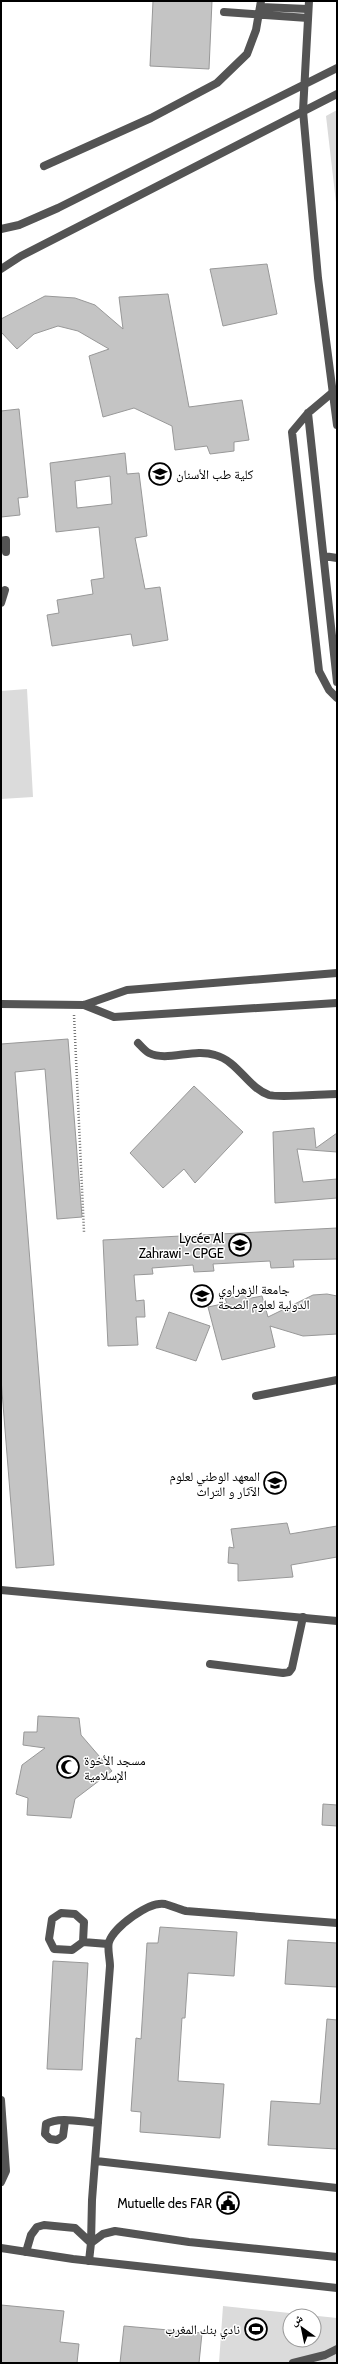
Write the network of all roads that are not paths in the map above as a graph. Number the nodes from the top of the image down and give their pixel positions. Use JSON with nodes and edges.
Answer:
{"nodes":[{"id":1,"x":261,"y":4,"type":"edge"},
{"id":2,"x":309,"y":5,"type":"edge"},
{"id":3,"x":224,"y":12,"type":"dead end"},
{"id":4,"x":260,"y":16,"type":"junction"},
{"id":5,"x":308,"y":18,"type":"junction"},
{"id":6,"x":337,"y":68,"type":"edge"},
{"id":7,"x":303,"y":84,"type":"junction"},
{"id":8,"x":337,"y":94,"type":"edge"},
{"id":9,"x":303,"y":111,"type":"junction"},
{"id":10,"x":44,"y":166,"type":"dead end"},
{"id":11,"x":1,"y":229,"type":"edge"},
{"id":12,"x":1,"y":269,"type":"edge"},
{"id":13,"x":333,"y":392,"type":"junction"},
{"id":14,"x":308,"y":413,"type":"junction"},
{"id":15,"x":337,"y":425,"type":"edge"},
{"id":16,"x":1,"y":541,"type":"edge"},
{"id":17,"x":6,"y":552,"type":"dead end"},
{"id":18,"x":324,"y":556,"type":"junction"},
{"id":19,"x":337,"y":558,"type":"edge"},
{"id":20,"x":5,"y":590,"type":"dead end"},
{"id":21,"x":1,"y":603,"type":"edge"},
{"id":22,"x":337,"y":682,"type":"edge"},
{"id":23,"x":337,"y":698,"type":"edge"},
{"id":24,"x":337,"y":973,"type":"edge"},
{"id":25,"x":337,"y":1003,"type":"edge"},
{"id":26,"x":1,"y":1004,"type":"edge"},
{"id":27,"x":84,"y":1005,"type":"junction"},
{"id":28,"x":138,"y":1042,"type":"dead end"},
{"id":29,"x":337,"y":1094,"type":"edge"},
{"id":30,"x":337,"y":1380,"type":"edge"},
{"id":31,"x":256,"y":1396,"type":"dead end"},
{"id":32,"x":1,"y":1590,"type":"edge"},
{"id":33,"x":303,"y":1617,"type":"junction"},
{"id":34,"x":337,"y":1621,"type":"edge"},
{"id":35,"x":210,"y":1664,"type":"dead end"},
{"id":36,"x":337,"y":1923,"type":"edge"},
{"id":37,"x":83,"y":1942,"type":"junction"},
{"id":38,"x":108,"y":1944,"type":"junction"},
{"id":39,"x":1,"y":2100,"type":"edge"},
{"id":40,"x":65,"y":2120,"type":"dead end"},
{"id":41,"x":98,"y":2123,"type":"junction"},
{"id":42,"x":96,"y":2161,"type":"junction"},
{"id":43,"x":1,"y":2182,"type":"edge"},
{"id":44,"x":337,"y":2188,"type":"edge"},
{"id":45,"x":91,"y":2243,"type":"junction"},
{"id":46,"x":1,"y":2248,"type":"edge"},
{"id":47,"x":26,"y":2252,"type":"junction"},
{"id":48,"x":337,"y":2257,"type":"edge"},
{"id":49,"x":89,"y":2261,"type":"junction"},
{"id":50,"x":337,"y":2288,"type":"edge"},
{"id":51,"x":337,"y":2349,"type":"edge"},
{"id":52,"x":293,"y":2363,"type":"edge"}],
"edges":[{"from":1,"to":2,"type":"street"},
{"from":1,"to":4,"type":"street"},
{"from":2,"to":5,"type":"street"},
{"from":3,"to":4,"type":"street"},
{"from":4,"to":5,"type":"street"},
{"from":4,"to":10,"type":"street"},
{"from":5,"to":7,"type":"street"},
{"from":6,"to":7,"type":"street"},
{"from":7,"to":9,"type":"street"},
{"from":7,"to":11,"type":"street"},
{"from":8,"to":9,"type":"street"},
{"from":9,"to":12,"type":"street"},
{"from":9,"to":13,"type":"street"},
{"from":13,"to":14,"type":"street"},
{"from":13,"to":15,"type":"street"},
{"from":14,"to":18,"type":"street"},
{"from":14,"to":23,"type":"street"},
{"from":16,"to":17,"type":"street"},
{"from":18,"to":19,"type":"street"},
{"from":18,"to":22,"type":"street"},
{"from":20,"to":21,"type":"street"},
{"from":24,"to":27,"type":"street"},
{"from":25,"to":27,"type":"street"},
{"from":26,"to":27,"type":"street"},
{"from":28,"to":29,"type":"street"},
{"from":30,"to":31,"type":"street"},
{"from":32,"to":33,"type":"street"},
{"from":33,"to":34,"type":"street"},
{"from":33,"to":35,"type":"street"},
{"from":36,"to":38,"type":"street"},
{"from":37,"to":37,"type":"street"},
{"from":37,"to":38,"type":"street"},
{"from":38,"to":41,"type":"street"},
{"from":39,"to":43,"type":"street"},
{"from":40,"to":41,"type":"street"},
{"from":41,"to":42,"type":"street"},
{"from":42,"to":44,"type":"street"},
{"from":42,"to":45,"type":"street"},
{"from":45,"to":47,"type":"street"},
{"from":45,"to":48,"type":"street"},
{"from":45,"to":49,"type":"street"},
{"from":46,"to":47,"type":"street"},
{"from":47,"to":49,"type":"street"},
{"from":49,"to":50,"type":"street"},
{"from":51,"to":52,"type":"street"}]}
